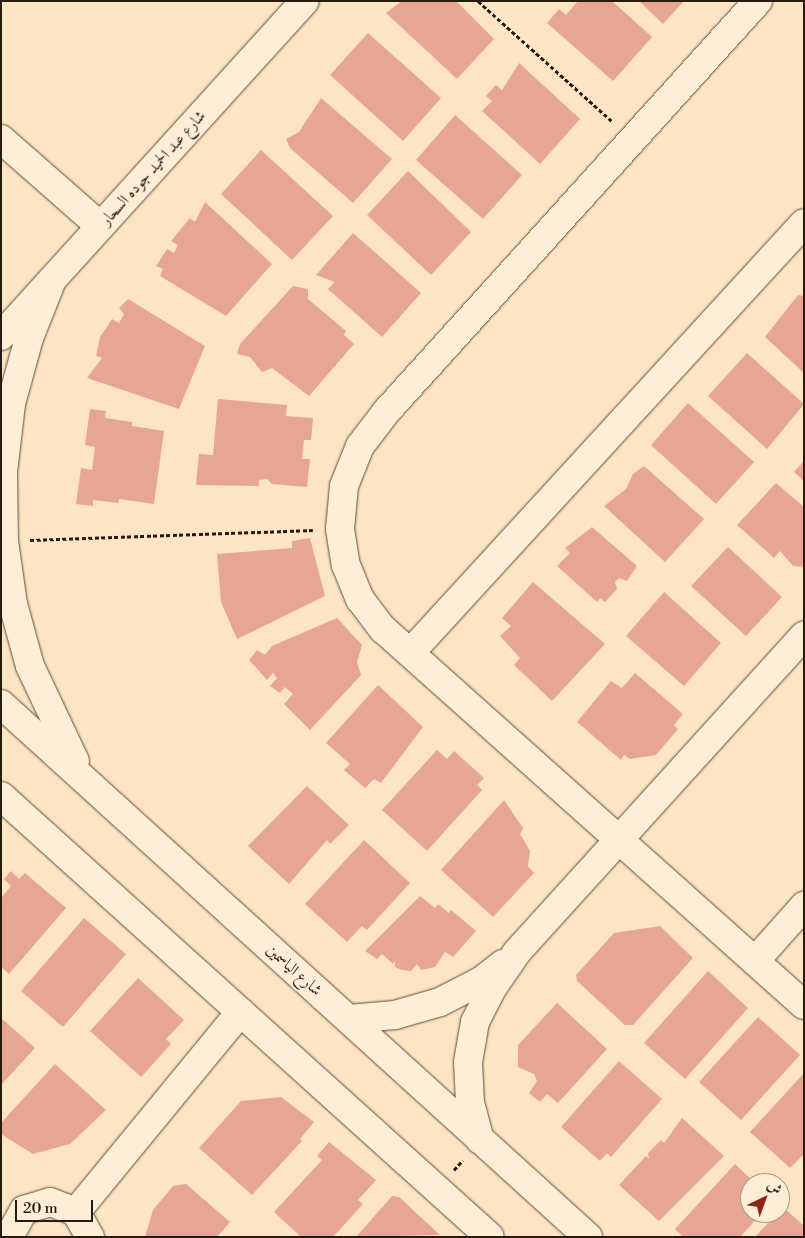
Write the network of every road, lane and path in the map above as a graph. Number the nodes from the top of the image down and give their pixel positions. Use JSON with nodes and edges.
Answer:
{"nodes":[{"id":1,"x":305,"y":1,"type":"edge"},
{"id":2,"x":478,"y":1,"type":"edge"},
{"id":3,"x":758,"y":1,"type":"edge"},
{"id":4,"x":1,"y":139,"type":"edge"},
{"id":5,"x":632,"y":140,"type":"junction"},
{"id":6,"x":804,"y":223,"type":"edge"},
{"id":7,"x":100,"y":226,"type":"junction"},
{"id":8,"x":52,"y":280,"type":"junction"},
{"id":9,"x":1,"y":336,"type":"edge"},
{"id":10,"x":340,"y":529,"type":"junction"},
{"id":11,"x":4,"y":541,"type":"junction"},
{"id":12,"x":804,"y":636,"type":"edge"},
{"id":13,"x":410,"y":653,"type":"junction"},
{"id":14,"x":1,"y":704,"type":"edge"},
{"id":15,"x":87,"y":781,"type":"junction"},
{"id":16,"x":1,"y":796,"type":"edge"},
{"id":17,"x":619,"y":840,"type":"junction"},
{"id":18,"x":804,"y":906,"type":"edge"},
{"id":19,"x":518,"y":952,"type":"junction"},
{"id":20,"x":754,"y":961,"type":"junction"},
{"id":21,"x":804,"y":1005,"type":"edge"},
{"id":22,"x":240,"y":1012,"type":"junction"},
{"id":23,"x":348,"y":1019,"type":"junction"},
{"id":24,"x":480,"y":1140,"type":"junction"},
{"id":25,"x":437,"y":1189,"type":"junction"},
{"id":26,"x":76,"y":1212,"type":"junction"},
{"id":27,"x":8,"y":1222,"type":"edge"},
{"id":28,"x":90,"y":1237,"type":"edge"},
{"id":29,"x":490,"y":1237,"type":"edge"},
{"id":30,"x":588,"y":1237,"type":"edge"}],
"edges":[{"from":1,"to":7,"type":"street","name":"شارع عبد الحميد جوده السحار"},
{"from":2,"to":5,"type":"path"},
{"from":3,"to":5,"type":"street"},
{"from":4,"to":7,"type":"street"},
{"from":5,"to":10,"type":"street"},
{"from":6,"to":13,"type":"street"},
{"from":7,"to":8,"type":"street","name":"شارع عبد الحميد جوده السحار"},
{"from":8,"to":9,"type":"street","name":"شارع عبد الحميد جوده السحار"},
{"from":8,"to":11,"type":"street"},
{"from":10,"to":11,"type":"path"},
{"from":10,"to":13,"type":"street"},
{"from":11,"to":15,"type":"street"},
{"from":12,"to":17,"type":"street"},
{"from":13,"to":17,"type":"street"},
{"from":14,"to":15,"type":"street","name":"شارع الياسمين"},
{"from":15,"to":23,"type":"street","name":"شارع الياسمين"},
{"from":16,"to":22,"type":"street"},
{"from":17,"to":19,"type":"street"},
{"from":17,"to":20,"type":"street"},
{"from":18,"to":20,"type":"street"},
{"from":19,"to":23,"type":"street"},
{"from":19,"to":24,"type":"street"},
{"from":20,"to":21,"type":"street"},
{"from":22,"to":25,"type":"street"},
{"from":22,"to":26,"type":"street"},
{"from":23,"to":24,"type":"street","name":"شارع الياسمين"},
{"from":24,"to":25,"type":"path"},
{"from":24,"to":30,"type":"street","name":"شارع الياسمين"},
{"from":25,"to":29,"type":"street"},
{"from":26,"to":27,"type":"street"},
{"from":26,"to":28,"type":"street"}]}
